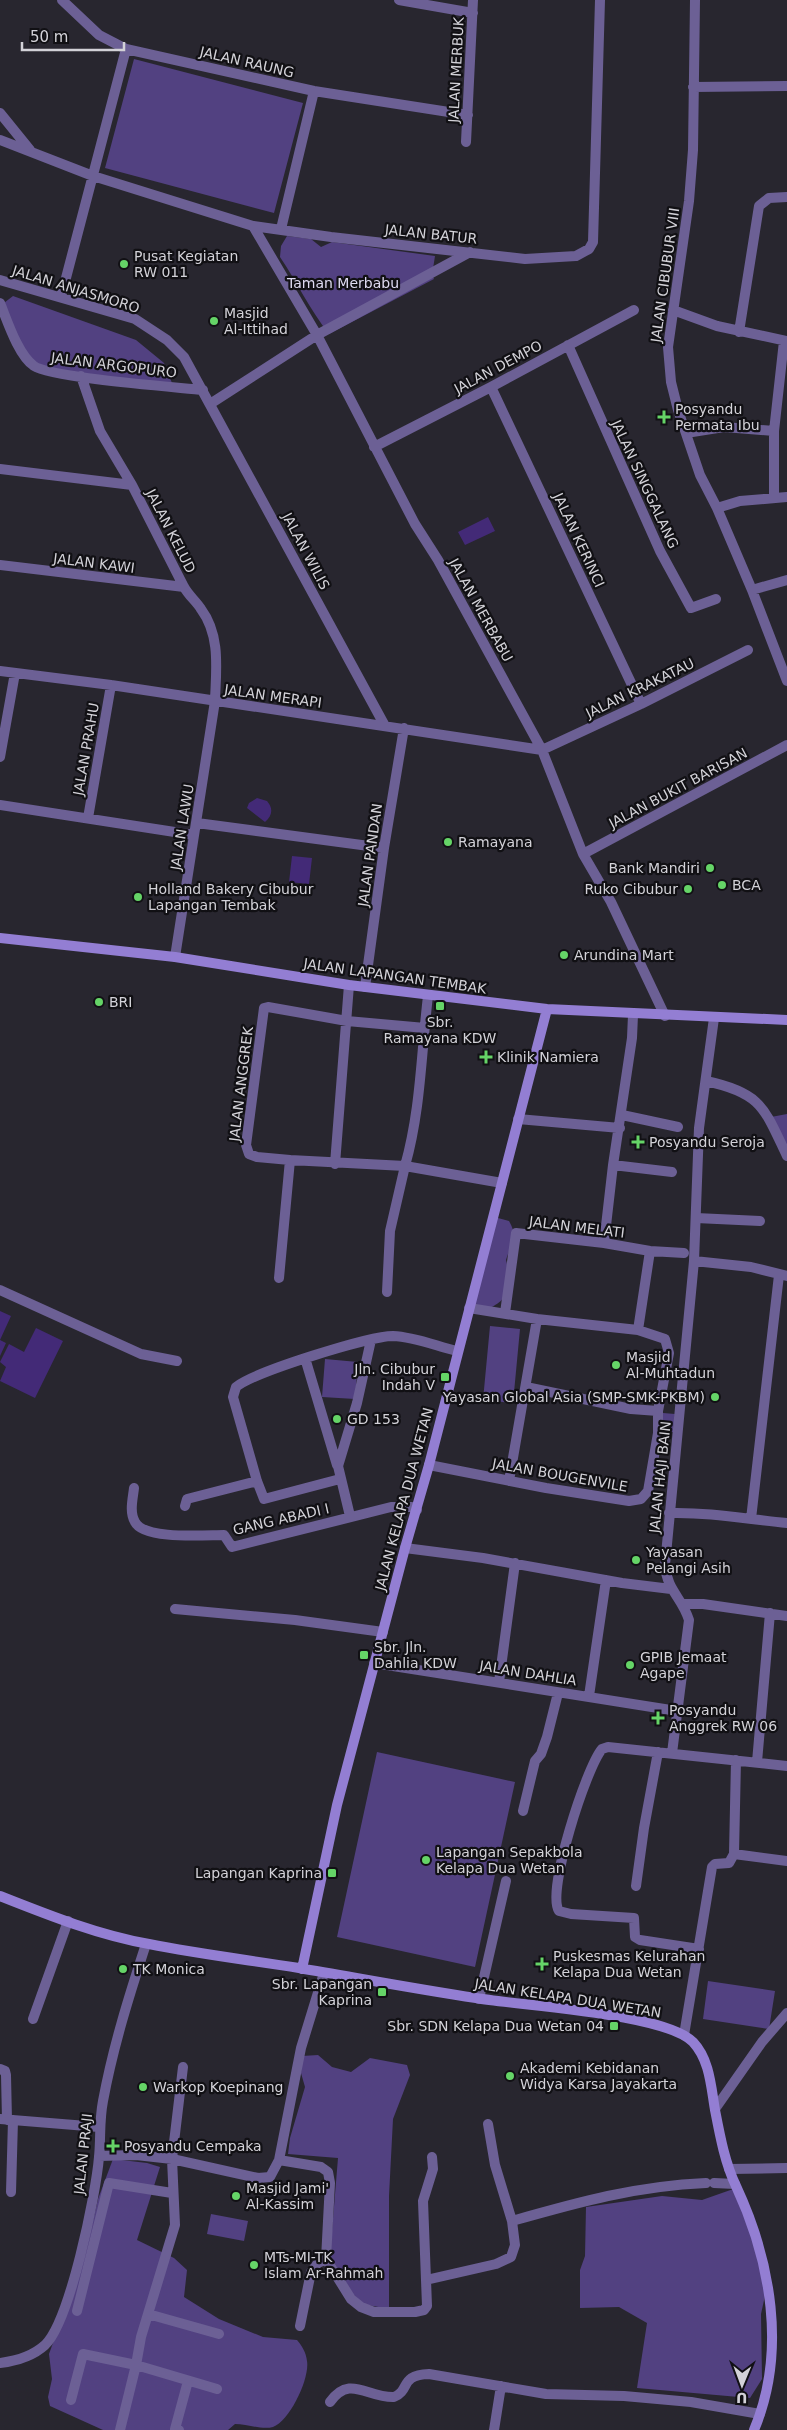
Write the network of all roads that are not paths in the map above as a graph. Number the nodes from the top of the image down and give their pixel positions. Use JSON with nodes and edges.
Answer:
{"nodes":[{"id":1,"x":62,"y":0,"type":"edge"},
{"id":2,"x":399,"y":0,"type":"edge"},
{"id":3,"x":473,"y":0,"type":"edge"},
{"id":4,"x":600,"y":0,"type":"edge"},
{"id":5,"x":695,"y":0,"type":"edge"},
{"id":6,"x":474,"y":13,"type":"junction"},
{"id":7,"x":126,"y":49,"type":"junction"},
{"id":8,"x":787,"y":86,"type":"edge"},
{"id":9,"x":693,"y":87,"type":"junction"},
{"id":10,"x":314,"y":91,"type":"junction"},
{"id":11,"x":0,"y":113,"type":"edge"},
{"id":12,"x":468,"y":115,"type":"junction"},
{"id":13,"x":0,"y":140,"type":"edge"},
{"id":14,"x":466,"y":142,"type":"dead end"},
{"id":15,"x":30,"y":151,"type":"junction"},
{"id":16,"x":93,"y":176,"type":"junction"},
{"id":17,"x":787,"y":197,"type":"edge"},
{"id":18,"x":253,"y":226,"type":"junction"},
{"id":19,"x":281,"y":229,"type":"junction"},
{"id":20,"x":471,"y":252,"type":"junction"},
{"id":21,"x":0,"y":280,"type":"edge"},
{"id":22,"x":61,"y":298,"type":"junction"},
{"id":23,"x":0,"y":303,"type":"edge"},
{"id":24,"x":634,"y":310,"type":"dead end"},
{"id":25,"x":673,"y":310,"type":"junction"},
{"id":26,"x":740,"y":332,"type":"junction"},
{"id":27,"x":317,"y":335,"type":"junction"},
{"id":28,"x":786,"y":341,"type":"edge"},
{"id":29,"x":568,"y":345,"type":"junction"},
{"id":30,"x":81,"y":376,"type":"junction"},
{"id":31,"x":491,"y":388,"type":"junction"},
{"id":32,"x":203,"y":390,"type":"junction"},
{"id":33,"x":210,"y":404,"type":"junction"},
{"id":34,"x":774,"y":431,"type":"junction"},
{"id":35,"x":686,"y":433,"type":"junction"},
{"id":36,"x":374,"y":447,"type":"junction"},
{"id":37,"x":0,"y":469,"type":"edge"},
{"id":38,"x":132,"y":485,"type":"junction"},
{"id":39,"x":774,"y":497,"type":"junction"},
{"id":40,"x":787,"y":497,"type":"edge"},
{"id":41,"x":717,"y":508,"type":"junction"},
{"id":42,"x":0,"y":565,"type":"edge"},
{"id":43,"x":787,"y":580,"type":"edge"},
{"id":44,"x":184,"y":587,"type":"junction"},
{"id":45,"x":752,"y":590,"type":"junction"},
{"id":46,"x":716,"y":599,"type":"dead end"},
{"id":47,"x":748,"y":650,"type":"dead end"},
{"id":48,"x":0,"y":671,"type":"edge"},
{"id":49,"x":15,"y":673,"type":"junction"},
{"id":50,"x":787,"y":681,"type":"edge"},
{"id":51,"x":111,"y":685,"type":"junction"},
{"id":52,"x":215,"y":701,"type":"junction"},
{"id":53,"x":641,"y":704,"type":"junction"},
{"id":54,"x":385,"y":726,"type":"junction"},
{"id":55,"x":404,"y":728,"type":"junction"},
{"id":56,"x":787,"y":745,"type":"edge"},
{"id":57,"x":542,"y":750,"type":"junction"},
{"id":58,"x":0,"y":757,"type":"edge"},
{"id":59,"x":0,"y":805,"type":"edge"},
{"id":60,"x":88,"y":818,"type":"junction"},
{"id":61,"x":197,"y":823,"type":"junction"},
{"id":62,"x":194,"y":835,"type":"junction"},
{"id":63,"x":384,"y":848,"type":"junction"},
{"id":64,"x":583,"y":854,"type":"junction"},
{"id":65,"x":0,"y":938,"type":"edge"},
{"id":66,"x":175,"y":957,"type":"junction"},
{"id":67,"x":349,"y":985,"type":"junction"},
{"id":68,"x":365,"y":987,"type":"junction"},
{"id":69,"x":428,"y":996,"type":"junction"},
{"id":70,"x":546,"y":1009,"type":"junction"},
{"id":71,"x":633,"y":1015,"type":"junction"},
{"id":72,"x":665,"y":1016,"type":"junction"},
{"id":73,"x":714,"y":1018,"type":"junction"},
{"id":74,"x":787,"y":1020,"type":"edge"},
{"id":75,"x":347,"y":1021,"type":"junction"},
{"id":76,"x":426,"y":1028,"type":"junction"},
{"id":77,"x":706,"y":1081,"type":"junction"},
{"id":78,"x":622,"y":1115,"type":"junction"},
{"id":79,"x":518,"y":1119,"type":"junction"},
{"id":80,"x":678,"y":1126,"type":"dead end"},
{"id":81,"x":620,"y":1128,"type":"junction"},
{"id":82,"x":787,"y":1156,"type":"edge"},
{"id":83,"x":290,"y":1160,"type":"junction"},
{"id":84,"x":335,"y":1164,"type":"junction"},
{"id":85,"x":613,"y":1165,"type":"junction"},
{"id":86,"x":405,"y":1166,"type":"junction"},
{"id":87,"x":672,"y":1172,"type":"dead end"},
{"id":88,"x":502,"y":1183,"type":"junction"},
{"id":89,"x":696,"y":1218,"type":"junction"},
{"id":90,"x":760,"y":1221,"type":"dead end"},
{"id":91,"x":604,"y":1243,"type":"junction"},
{"id":92,"x":650,"y":1251,"type":"junction"},
{"id":93,"x":684,"y":1253,"type":"dead end"},
{"id":94,"x":694,"y":1261,"type":"junction"},
{"id":95,"x":783,"y":1275,"type":"edge"},
{"id":96,"x":279,"y":1278,"type":"dead end"},
{"id":97,"x":0,"y":1290,"type":"edge"},
{"id":98,"x":387,"y":1292,"type":"dead end"},
{"id":99,"x":469,"y":1308,"type":"junction"},
{"id":100,"x":505,"y":1313,"type":"junction"},
{"id":101,"x":537,"y":1319,"type":"junction"},
{"id":102,"x":638,"y":1330,"type":"junction"},
{"id":103,"x":371,"y":1340,"type":"junction"},
{"id":104,"x":457,"y":1351,"type":"junction"},
{"id":105,"x":305,"y":1358,"type":"junction"},
{"id":106,"x":177,"y":1361,"type":"dead end"},
{"id":107,"x":526,"y":1387,"type":"junction"},
{"id":108,"x":658,"y":1411,"type":"junction"},
{"id":109,"x":429,"y":1465,"type":"junction"},
{"id":110,"x":338,"y":1466,"type":"junction"},
{"id":111,"x":340,"y":1479,"type":"junction"},
{"id":112,"x":509,"y":1481,"type":"junction"},
{"id":113,"x":256,"y":1482,"type":"junction"},
{"id":114,"x":134,"y":1488,"type":"dead end"},
{"id":115,"x":185,"y":1506,"type":"dead end"},
{"id":116,"x":417,"y":1510,"type":"junction"},
{"id":117,"x":669,"y":1513,"type":"junction"},
{"id":118,"x":350,"y":1516,"type":"junction"},
{"id":119,"x":751,"y":1520,"type":"junction"},
{"id":120,"x":787,"y":1523,"type":"edge"},
{"id":121,"x":405,"y":1548,"type":"junction"},
{"id":122,"x":515,"y":1563,"type":"junction"},
{"id":123,"x":606,"y":1580,"type":"junction"},
{"id":124,"x":671,"y":1589,"type":"junction"},
{"id":125,"x":683,"y":1604,"type":"junction"},
{"id":126,"x":175,"y":1609,"type":"dead end"},
{"id":127,"x":770,"y":1613,"type":"junction"},
{"id":128,"x":787,"y":1616,"type":"edge"},
{"id":129,"x":383,"y":1632,"type":"junction"},
{"id":130,"x":374,"y":1663,"type":"junction"},
{"id":131,"x":499,"y":1682,"type":"junction"},
{"id":132,"x":558,"y":1693,"type":"junction"},
{"id":133,"x":589,"y":1696,"type":"junction"},
{"id":134,"x":677,"y":1711,"type":"junction"},
{"id":135,"x":658,"y":1752,"type":"junction"},
{"id":136,"x":672,"y":1753,"type":"junction"},
{"id":137,"x":736,"y":1760,"type":"junction"},
{"id":138,"x":757,"y":1762,"type":"junction"},
{"id":139,"x":787,"y":1766,"type":"edge"},
{"id":140,"x":523,"y":1811,"type":"dead end"},
{"id":141,"x":734,"y":1854,"type":"junction"},
{"id":142,"x":787,"y":1861,"type":"edge"},
{"id":143,"x":506,"y":1881,"type":"dead end"},
{"id":144,"x":636,"y":1886,"type":"dead end"},
{"id":145,"x":0,"y":1896,"type":"edge"},
{"id":146,"x":68,"y":1921,"type":"junction"},
{"id":147,"x":146,"y":1944,"type":"junction"},
{"id":148,"x":699,"y":1949,"type":"junction"},
{"id":149,"x":302,"y":1969,"type":"junction"},
{"id":150,"x":324,"y":1973,"type":"junction"},
{"id":151,"x":479,"y":1999,"type":"junction"},
{"id":152,"x":787,"y":2013,"type":"edge"},
{"id":153,"x":33,"y":2019,"type":"dead end"},
{"id":154,"x":684,"y":2035,"type":"junction"},
{"id":155,"x":183,"y":2067,"type":"dead end"},
{"id":156,"x":0,"y":2069,"type":"edge"},
{"id":157,"x":715,"y":2109,"type":"junction"},
{"id":158,"x":7,"y":2120,"type":"edge"},
{"id":159,"x":488,"y":2124,"type":"dead end"},
{"id":160,"x":99,"y":2128,"type":"junction"},
{"id":161,"x":99,"y":2156,"type":"junction"},
{"id":162,"x":432,"y":2157,"type":"dead end"},
{"id":163,"x":172,"y":2160,"type":"junction"},
{"id":164,"x":279,"y":2160,"type":"junction"},
{"id":165,"x":787,"y":2168,"type":"edge"},
{"id":166,"x":729,"y":2169,"type":"junction"},
{"id":167,"x":735,"y":2184,"type":"junction"},
{"id":168,"x":11,"y":2192,"type":"dead end"},
{"id":169,"x":172,"y":2193,"type":"junction"},
{"id":170,"x":512,"y":2222,"type":"junction"},
{"id":171,"x":326,"y":2259,"type":"junction"},
{"id":172,"x":426,"y":2280,"type":"junction"},
{"id":173,"x":77,"y":2311,"type":"dead end"},
{"id":174,"x":148,"y":2314,"type":"junction"},
{"id":175,"x":300,"y":2326,"type":"dead end"},
{"id":176,"x":218,"y":2334,"type":"dead end"},
{"id":177,"x":0,"y":2363,"type":"edge"},
{"id":178,"x":136,"y":2364,"type":"junction"},
{"id":179,"x":188,"y":2381,"type":"junction"},
{"id":180,"x":501,"y":2386,"type":"junction"},
{"id":181,"x":217,"y":2389,"type":"dead end"},
{"id":182,"x":71,"y":2400,"type":"dead end"},
{"id":183,"x":330,"y":2402,"type":"dead end"},
{"id":184,"x":760,"y":2414,"type":"junction"},
{"id":185,"x":120,"y":2430,"type":"edge"},
{"id":186,"x":179,"y":2430,"type":"edge"},
{"id":187,"x":494,"y":2430,"type":"edge"},
{"id":188,"x":754,"y":2430,"type":"edge"}],
"edges":[{"from":1,"to":7,"type":"street","name":"JALAN RAUNG"},
{"from":2,"to":6,"type":"street"},
{"from":3,"to":6,"type":"street","name":"JALAN MERBUK"},
{"from":4,"to":20,"type":"street","name":"JALAN BATUR"},
{"from":5,"to":9,"type":"street","name":"JALAN CIBUBUR VIII"},
{"from":6,"to":12,"type":"street","name":"JALAN MERBUK"},
{"from":7,"to":10,"type":"street","name":"JALAN RAUNG"},
{"from":7,"to":16,"type":"street"},
{"from":8,"to":9,"type":"street"},
{"from":9,"to":25,"type":"street","name":"JALAN CIBUBUR VIII"},
{"from":10,"to":12,"type":"street","name":"JALAN RAUNG"},
{"from":10,"to":19,"type":"street"},
{"from":11,"to":15,"type":"street"},
{"from":12,"to":14,"type":"street","name":"JALAN MERBUK"},
{"from":13,"to":15,"type":"street","name":"JALAN BATUR"},
{"from":15,"to":16,"type":"street","name":"JALAN BATUR"},
{"from":16,"to":18,"type":"street","name":"JALAN BATUR"},
{"from":16,"to":22,"type":"street"},
{"from":17,"to":26,"type":"street"},
{"from":18,"to":19,"type":"street","name":"JALAN BATUR"},
{"from":18,"to":27,"type":"street","name":"JALAN MERBABU"},
{"from":19,"to":20,"type":"street","name":"JALAN BATUR"},
{"from":20,"to":27,"type":"street"},
{"from":21,"to":22,"type":"street","name":"JALAN ANJASMORO"},
{"from":22,"to":32,"type":"street","name":"JALAN ANJASMORO"},
{"from":23,"to":30,"type":"street","name":"JALAN ARGOPURO"},
{"from":24,"to":29,"type":"street","name":"JALAN DEMPO"},
{"from":25,"to":26,"type":"street"},
{"from":25,"to":35,"type":"street","name":"JALAN CIBUBUR VIII"},
{"from":26,"to":28,"type":"street"},
{"from":27,"to":33,"type":"street"},
{"from":27,"to":36,"type":"street","name":"JALAN MERBABU"},
{"from":28,"to":34,"type":"street"},
{"from":29,"to":31,"type":"street","name":"JALAN DEMPO"},
{"from":29,"to":46,"type":"street","name":"JALAN SINGGALANG"},
{"from":30,"to":32,"type":"street","name":"JALAN ARGOPURO"},
{"from":30,"to":38,"type":"street","name":"JALAN KELUD"},
{"from":31,"to":36,"type":"street","name":"JALAN DEMPO"},
{"from":31,"to":53,"type":"street","name":"JALAN KERINCI"},
{"from":32,"to":33,"type":"street","name":"JALAN WILIS"},
{"from":33,"to":54,"type":"street","name":"JALAN WILIS"},
{"from":34,"to":35,"type":"street"},
{"from":34,"to":39,"type":"street"},
{"from":35,"to":41,"type":"street","name":"JALAN CIBUBUR VIII"},
{"from":36,"to":57,"type":"street","name":"JALAN MERBABU"},
{"from":37,"to":38,"type":"street"},
{"from":38,"to":44,"type":"street","name":"JALAN KELUD"},
{"from":39,"to":40,"type":"street"},
{"from":39,"to":41,"type":"street"},
{"from":41,"to":45,"type":"street","name":"JALAN CIBUBUR VIII"},
{"from":42,"to":44,"type":"street","name":"JALAN KAWI"},
{"from":43,"to":45,"type":"street"},
{"from":44,"to":52,"type":"street","name":"JALAN KELUD"},
{"from":45,"to":50,"type":"street","name":"JALAN CIBUBUR VIII"},
{"from":47,"to":53,"type":"street","name":"JALAN KRAKATAU"},
{"from":48,"to":49,"type":"street","name":"JALAN MERAPI"},
{"from":49,"to":51,"type":"street","name":"JALAN MERAPI"},
{"from":49,"to":58,"type":"street"},
{"from":51,"to":52,"type":"street","name":"JALAN MERAPI"},
{"from":51,"to":60,"type":"street","name":"JALAN PRAHU"},
{"from":52,"to":54,"type":"street","name":"JALAN MERAPI"},
{"from":52,"to":61,"type":"street","name":"JALAN LAWU"},
{"from":53,"to":57,"type":"street","name":"JALAN KRAKATAU"},
{"from":54,"to":55,"type":"street","name":"JALAN MERAPI"},
{"from":55,"to":57,"type":"street","name":"JALAN MERAPI"},
{"from":55,"to":63,"type":"street","name":"JALAN PANDAN"},
{"from":56,"to":64,"type":"street","name":"JALAN BUKIT BARISAN"},
{"from":57,"to":64,"type":"street","name":"JALAN MERBABU"},
{"from":59,"to":60,"type":"street"},
{"from":60,"to":62,"type":"street"},
{"from":61,"to":62,"type":"street","name":"JALAN LAWU"},
{"from":61,"to":63,"type":"street"},
{"from":62,"to":66,"type":"street","name":"JALAN LAWU"},
{"from":63,"to":68,"type":"street","name":"JALAN PANDAN"},
{"from":64,"to":72,"type":"street","name":"JALAN MERBABU"},
{"from":65,"to":66,"type":"street","name":"JALAN LAPANGAN TEMBAK"},
{"from":66,"to":67,"type":"street","name":"JALAN LAPANGAN TEMBAK"},
{"from":67,"to":68,"type":"street","name":"JALAN LAPANGAN TEMBAK"},
{"from":67,"to":75,"type":"street"},
{"from":68,"to":69,"type":"street","name":"JALAN LAPANGAN TEMBAK"},
{"from":69,"to":70,"type":"street","name":"JALAN LAPANGAN TEMBAK"},
{"from":69,"to":76,"type":"street"},
{"from":70,"to":71,"type":"street","name":"JALAN LAPANGAN TEMBAK"},
{"from":70,"to":79,"type":"street","name":"JALAN KELAPA DUA WETAN"},
{"from":71,"to":72,"type":"street","name":"JALAN LAPANGAN TEMBAK"},
{"from":71,"to":78,"type":"street"},
{"from":72,"to":73,"type":"street","name":"JALAN LAPANGAN TEMBAK"},
{"from":73,"to":74,"type":"street","name":"JALAN LAPANGAN TEMBAK"},
{"from":73,"to":77,"type":"street","name":"JALAN HAJI BAIN"},
{"from":75,"to":76,"type":"street"},
{"from":75,"to":83,"type":"street","name":"JALAN ANGGREK"},
{"from":75,"to":84,"type":"street"},
{"from":76,"to":86,"type":"street"},
{"from":77,"to":82,"type":"street"},
{"from":77,"to":89,"type":"street","name":"JALAN HAJI BAIN"},
{"from":78,"to":80,"type":"street"},
{"from":78,"to":81,"type":"street"},
{"from":79,"to":81,"type":"street"},
{"from":79,"to":88,"type":"street","name":"JALAN KELAPA DUA WETAN"},
{"from":81,"to":85,"type":"street"},
{"from":83,"to":84,"type":"street","name":"JALAN ANGGREK"},
{"from":83,"to":96,"type":"street"},
{"from":84,"to":86,"type":"street","name":"JALAN ANGGREK"},
{"from":85,"to":87,"type":"street"},
{"from":85,"to":91,"type":"street"},
{"from":86,"to":88,"type":"street","name":"JALAN ANGGREK"},
{"from":86,"to":98,"type":"street"},
{"from":88,"to":99,"type":"street","name":"JALAN KELAPA DUA WETAN"},
{"from":89,"to":90,"type":"street"},
{"from":89,"to":94,"type":"street","name":"JALAN HAJI BAIN"},
{"from":91,"to":92,"type":"street","name":"JALAN MELATI"},
{"from":91,"to":100,"type":"street","name":"JALAN MELATI"},
{"from":92,"to":93,"type":"street","name":"JALAN MELATI"},
{"from":92,"to":102,"type":"street"},
{"from":94,"to":95,"type":"street"},
{"from":94,"to":117,"type":"street","name":"JALAN HAJI BAIN"},
{"from":95,"to":119,"type":"street"},
{"from":97,"to":106,"type":"street"},
{"from":99,"to":100,"type":"street"},
{"from":99,"to":104,"type":"street","name":"JALAN KELAPA DUA WETAN"},
{"from":100,"to":101,"type":"street"},
{"from":101,"to":102,"type":"street"},
{"from":101,"to":107,"type":"street"},
{"from":102,"to":108,"type":"street"},
{"from":103,"to":104,"type":"street"},
{"from":103,"to":105,"type":"street"},
{"from":103,"to":110,"type":"street"},
{"from":104,"to":109,"type":"street","name":"JALAN KELAPA DUA WETAN"},
{"from":105,"to":110,"type":"street"},
{"from":105,"to":113,"type":"street"},
{"from":107,"to":108,"type":"street"},
{"from":107,"to":112,"type":"street"},
{"from":108,"to":112,"type":"street","name":"JALAN BOUGENVILE"},
{"from":109,"to":112,"type":"street","name":"JALAN BOUGENVILE"},
{"from":109,"to":116,"type":"street","name":"JALAN KELAPA DUA WETAN"},
{"from":110,"to":111,"type":"street"},
{"from":111,"to":113,"type":"street"},
{"from":111,"to":118,"type":"street"},
{"from":113,"to":115,"type":"street"},
{"from":114,"to":118,"type":"street","name":"GANG ABADI I"},
{"from":116,"to":118,"type":"street","name":"GANG ABADI I"},
{"from":116,"to":121,"type":"street","name":"JALAN KELAPA DUA WETAN"},
{"from":117,"to":119,"type":"street"},
{"from":117,"to":124,"type":"street","name":"JALAN HAJI BAIN"},
{"from":119,"to":120,"type":"street"},
{"from":121,"to":122,"type":"street"},
{"from":121,"to":129,"type":"street","name":"JALAN KELAPA DUA WETAN"},
{"from":122,"to":123,"type":"street"},
{"from":122,"to":131,"type":"street"},
{"from":123,"to":124,"type":"street"},
{"from":123,"to":133,"type":"street"},
{"from":124,"to":125,"type":"street","name":"JALAN HAJI BAIN"},
{"from":125,"to":127,"type":"street"},
{"from":125,"to":134,"type":"street","name":"JALAN HAJI BAIN"},
{"from":126,"to":129,"type":"street"},
{"from":127,"to":128,"type":"street"},
{"from":127,"to":138,"type":"street"},
{"from":129,"to":130,"type":"street","name":"JALAN KELAPA DUA WETAN"},
{"from":130,"to":131,"type":"street","name":"JALAN DAHLIA"},
{"from":130,"to":149,"type":"street","name":"JALAN KELAPA DUA WETAN"},
{"from":131,"to":132,"type":"street","name":"JALAN DAHLIA"},
{"from":132,"to":133,"type":"street","name":"JALAN DAHLIA"},
{"from":132,"to":140,"type":"street"},
{"from":133,"to":134,"type":"street","name":"JALAN DAHLIA"},
{"from":134,"to":136,"type":"street","name":"JALAN HAJI BAIN"},
{"from":135,"to":136,"type":"street"},
{"from":135,"to":144,"type":"street"},
{"from":135,"to":148,"type":"street"},
{"from":136,"to":137,"type":"street"},
{"from":137,"to":138,"type":"street"},
{"from":137,"to":141,"type":"street"},
{"from":138,"to":139,"type":"street"},
{"from":141,"to":142,"type":"street"},
{"from":141,"to":148,"type":"street"},
{"from":143,"to":151,"type":"street"},
{"from":145,"to":146,"type":"street","name":"JALAN KELAPA DUA WETAN"},
{"from":146,"to":147,"type":"street","name":"JALAN KELAPA DUA WETAN"},
{"from":146,"to":153,"type":"street"},
{"from":147,"to":149,"type":"street","name":"JALAN KELAPA DUA WETAN"},
{"from":147,"to":160,"type":"street","name":"JALAN PRAJI"},
{"from":148,"to":154,"type":"street"},
{"from":149,"to":150,"type":"street","name":"JALAN KELAPA DUA WETAN"},
{"from":150,"to":151,"type":"street","name":"JALAN KELAPA DUA WETAN"},
{"from":150,"to":164,"type":"street"},
{"from":151,"to":154,"type":"street","name":"JALAN KELAPA DUA WETAN"},
{"from":152,"to":157,"type":"street"},
{"from":154,"to":157,"type":"street"},
{"from":155,"to":163,"type":"street"},
{"from":156,"to":158,"type":"street"},
{"from":157,"to":166,"type":"street"},
{"from":158,"to":160,"type":"street"},
{"from":158,"to":168,"type":"street"},
{"from":159,"to":170,"type":"street"},
{"from":160,"to":161,"type":"street","name":"JALAN PRAJI"},
{"from":161,"to":163,"type":"street"},
{"from":161,"to":177,"type":"street","name":"JALAN PRAJI"},
{"from":162,"to":172,"type":"street"},
{"from":163,"to":164,"type":"street"},
{"from":163,"to":169,"type":"street"},
{"from":164,"to":171,"type":"street"},
{"from":165,"to":166,"type":"street"},
{"from":166,"to":167,"type":"street"},
{"from":167,"to":170,"type":"street"},
{"from":167,"to":184,"type":"street"},
{"from":169,"to":173,"type":"street"},
{"from":169,"to":174,"type":"street"},
{"from":170,"to":172,"type":"street"},
{"from":171,"to":172,"type":"street"},
{"from":171,"to":175,"type":"street"},
{"from":174,"to":176,"type":"street"},
{"from":174,"to":178,"type":"street"},
{"from":178,"to":179,"type":"street"},
{"from":178,"to":182,"type":"street"},
{"from":178,"to":185,"type":"street"},
{"from":179,"to":181,"type":"street"},
{"from":179,"to":186,"type":"street"},
{"from":180,"to":183,"type":"street"},
{"from":180,"to":184,"type":"street"},
{"from":180,"to":187,"type":"street"},
{"from":184,"to":188,"type":"street"}]}
